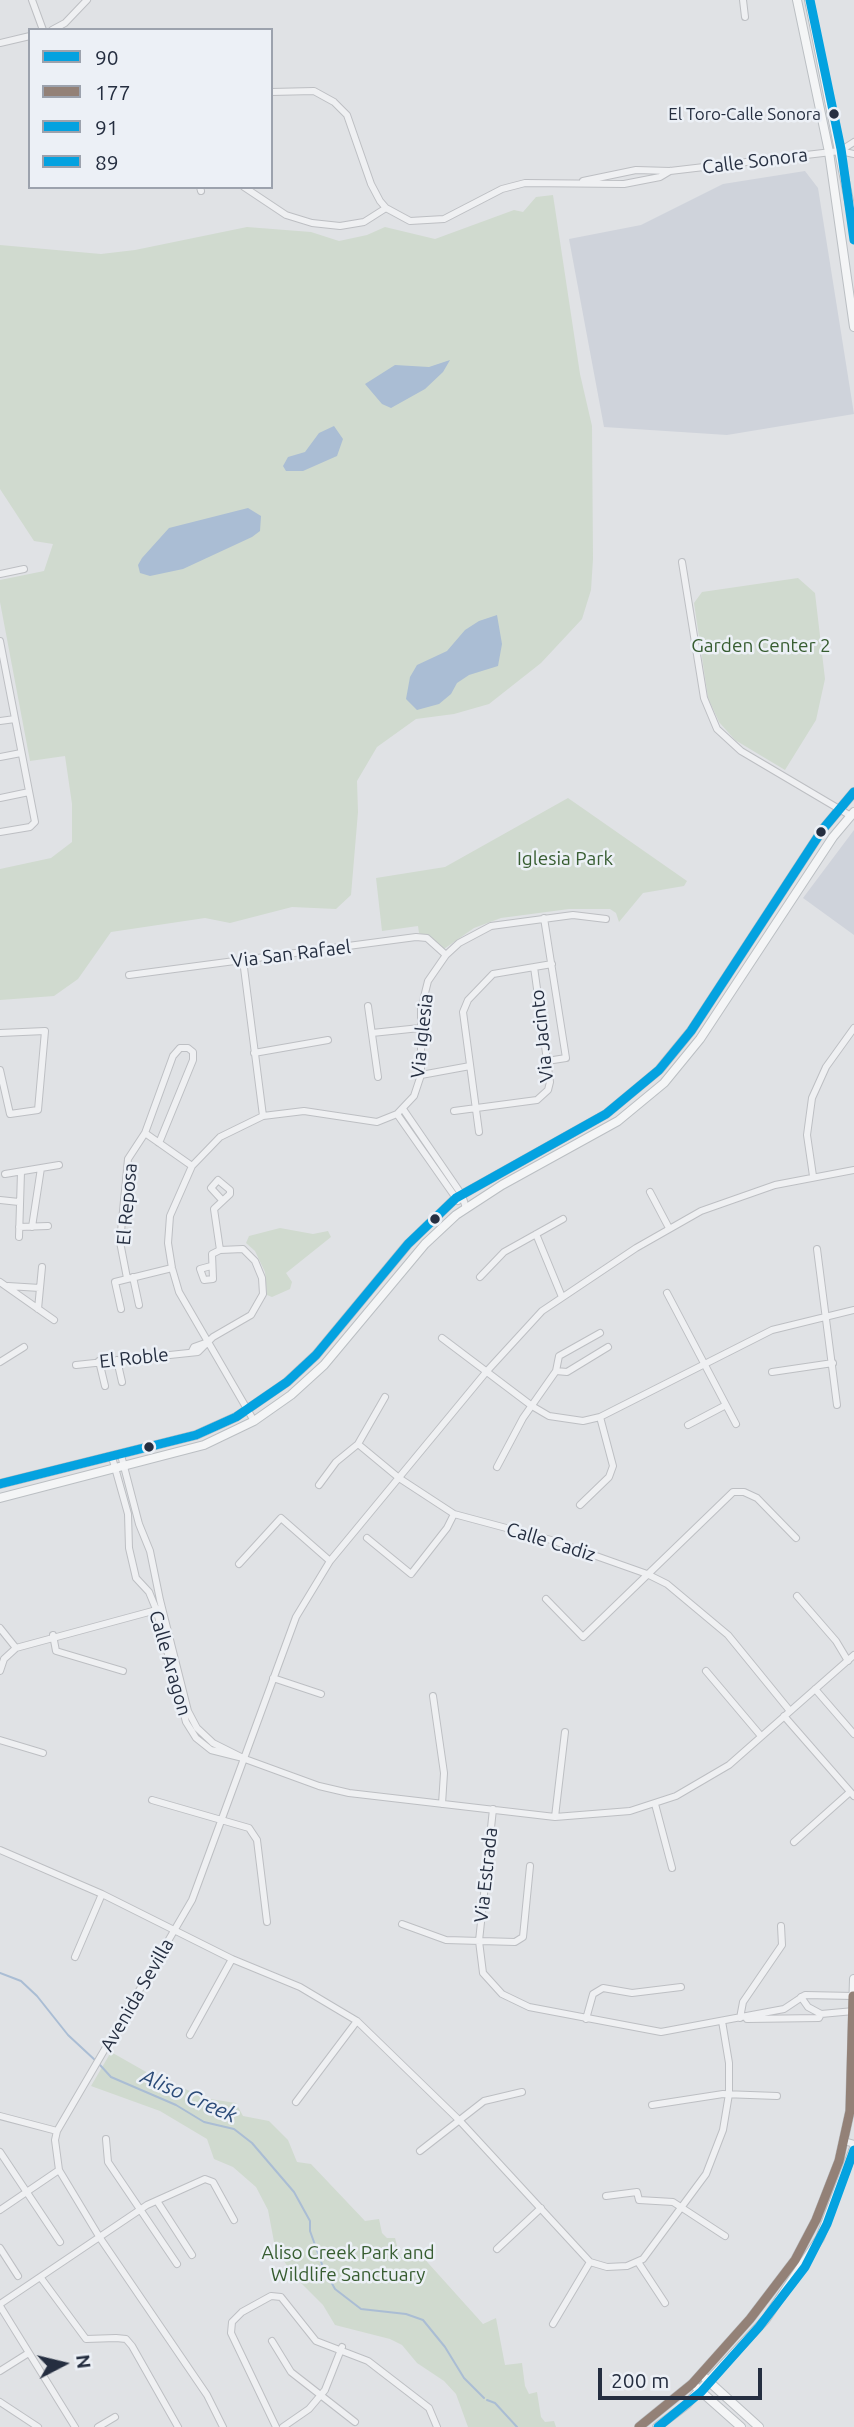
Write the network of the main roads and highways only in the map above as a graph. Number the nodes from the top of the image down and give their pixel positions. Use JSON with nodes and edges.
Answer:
{"nodes":[{"id":1,"x":797,"y":0,"type":"edge"},
{"id":2,"x":809,"y":0,"type":"edge"},
{"id":3,"x":854,"y":226,"type":"edge"},
{"id":4,"x":854,"y":327,"type":"edge"},
{"id":5,"x":854,"y":792,"type":"edge"},
{"id":6,"x":852,"y":814,"type":"edge"},
{"id":7,"x":729,"y":971,"type":"junction"},
{"id":8,"x":740,"y":976,"type":"junction"},
{"id":9,"x":0,"y":1484,"type":"edge"},
{"id":10,"x":0,"y":1498,"type":"edge"},
{"id":11,"x":854,"y":1979,"type":"edge"},
{"id":12,"x":853,"y":1996,"type":"edge"},
{"id":13,"x":853,"y":2011,"type":"edge"},
{"id":14,"x":854,"y":2146,"type":"edge"},
{"id":15,"x":700,"y":2375,"type":"junction"},
{"id":16,"x":709,"y":2381,"type":"junction"},
{"id":17,"x":692,"y":2384,"type":"junction"},
{"id":18,"x":700,"y":2391,"type":"junction"},
{"id":19,"x":639,"y":2427,"type":"edge"},
{"id":20,"x":657,"y":2427,"type":"edge"},
{"id":21,"x":741,"y":2427,"type":"edge"},
{"id":22,"x":759,"y":2427,"type":"edge"}],
"edges":[{"from":1,"to":4,"type":"main road"},
{"from":2,"to":3,"type":"main road"},
{"from":5,"to":7,"type":"main road"},
{"from":6,"to":8,"type":"main road"},
{"from":7,"to":8,"type":"main road"},
{"from":7,"to":9,"type":"main road"},
{"from":8,"to":10,"type":"main road"},
{"from":11,"to":12,"type":"main road"},
{"from":12,"to":13,"type":"main road"},
{"from":13,"to":15,"type":"main road"},
{"from":14,"to":16,"type":"main road"},
{"from":15,"to":16,"type":"main road"},
{"from":15,"to":17,"type":"main road"},
{"from":16,"to":18,"type":"main road"},
{"from":16,"to":22,"type":"main road"},
{"from":17,"to":18,"type":"main road"},
{"from":17,"to":19,"type":"main road"},
{"from":18,"to":20,"type":"main road"},
{"from":18,"to":21,"type":"main road"}]}
